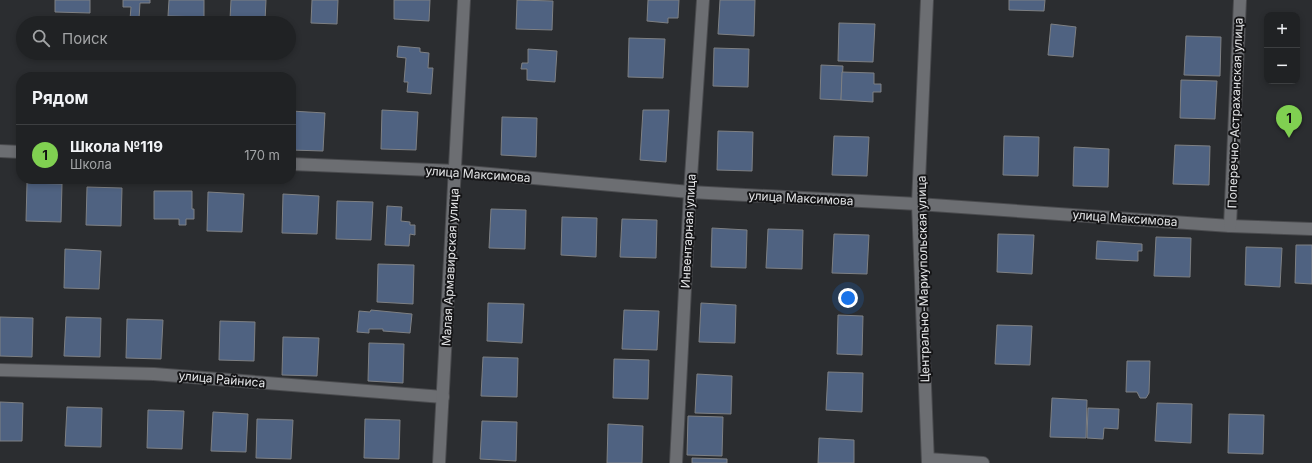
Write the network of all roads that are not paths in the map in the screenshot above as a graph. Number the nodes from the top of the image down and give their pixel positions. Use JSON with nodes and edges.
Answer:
{"nodes":[{"id":1,"x":464,"y":0,"type":"edge"},
{"id":2,"x":703,"y":0,"type":"edge"},
{"id":3,"x":927,"y":0,"type":"edge"},
{"id":4,"x":1240,"y":0,"type":"edge"},
{"id":5,"x":0,"y":151,"type":"edge"},
{"id":6,"x":16,"y":152,"type":"edge"},
{"id":7,"x":296,"y":164,"type":"edge"},
{"id":8,"x":456,"y":172,"type":"junction"},
{"id":9,"x":690,"y":192,"type":"junction"},
{"id":10,"x":918,"y":204,"type":"junction"},
{"id":11,"x":1230,"y":226,"type":"junction"},
{"id":12,"x":1312,"y":229,"type":"edge"},
{"id":13,"x":0,"y":370,"type":"edge"},
{"id":14,"x":444,"y":397,"type":"junction"},
{"id":15,"x":928,"y":461,"type":"edge"},
{"id":16,"x":439,"y":463,"type":"edge"},
{"id":17,"x":676,"y":463,"type":"edge"},
{"id":18,"x":983,"y":463,"type":"edge"}],
"edges":[{"from":1,"to":8,"type":"street","name":"Малая Армавирская улица"},
{"from":2,"to":9,"type":"street","name":"Инвентарная улица"},
{"from":3,"to":10,"type":"street","name":"Центрально-Мариупольская улица"},
{"from":4,"to":11,"type":"street","name":"Поперечно-Астраханская улица"},
{"from":5,"to":6,"type":"street"},
{"from":7,"to":8,"type":"street","name":"улица Максимова"},
{"from":8,"to":9,"type":"street","name":"улица Максимова"},
{"from":8,"to":14,"type":"street","name":"Малая Армавирская улица"},
{"from":9,"to":10,"type":"street","name":"улица Максимова"},
{"from":9,"to":17,"type":"street","name":"Инвентарная улица"},
{"from":10,"to":11,"type":"street","name":"улица Максимова"},
{"from":10,"to":15,"type":"street","name":"Центрально-Мариупольская улица"},
{"from":11,"to":12,"type":"street","name":"улица Максимова"},
{"from":13,"to":14,"type":"street","name":"улица Райниса"},
{"from":14,"to":16,"type":"street","name":"Малая Армавирская улица"},
{"from":15,"to":18,"type":"street"}]}
